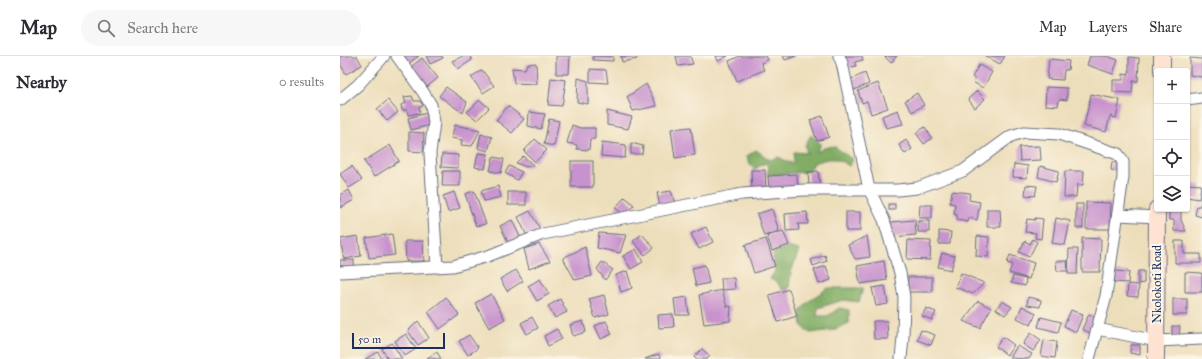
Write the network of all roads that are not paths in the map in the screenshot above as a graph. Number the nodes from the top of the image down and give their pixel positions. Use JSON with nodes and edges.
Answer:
{"nodes":[{"id":1,"x":384,"y":56,"type":"edge"},
{"id":2,"x":396,"y":56,"type":"edge"},
{"id":3,"x":839,"y":56,"type":"edge"},
{"id":4,"x":1162,"y":56,"type":"edge"},
{"id":5,"x":1162,"y":68,"type":"edge"},
{"id":6,"x":1202,"y":98,"type":"edge"},
{"id":7,"x":340,"y":100,"type":"edge"},
{"id":8,"x":1190,"y":100,"type":"edge"},
{"id":9,"x":869,"y":189,"type":"junction"},
{"id":10,"x":1157,"y":213,"type":"edge"},
{"id":11,"x":1118,"y":215,"type":"junction"},
{"id":12,"x":437,"y":266,"type":"junction"},
{"id":13,"x":340,"y":272,"type":"edge"},
{"id":14,"x":1097,"y":329,"type":"junction"},
{"id":15,"x":1202,"y":339,"type":"edge"},
{"id":16,"x":1156,"y":341,"type":"junction"},
{"id":17,"x":901,"y":359,"type":"edge"},
{"id":18,"x":1089,"y":359,"type":"edge"},
{"id":19,"x":1156,"y":359,"type":"edge"}],
"edges":[{"from":1,"to":7,"type":"street"},
{"from":2,"to":12,"type":"street"},
{"from":3,"to":9,"type":"street"},
{"from":4,"to":5,"type":"main road"},
{"from":6,"to":8,"type":"street"},
{"from":9,"to":11,"type":"street"},
{"from":9,"to":12,"type":"street"},
{"from":9,"to":17,"type":"street"},
{"from":10,"to":11,"type":"street"},
{"from":10,"to":16,"type":"main road","name":"Nkolokoti Road"},
{"from":11,"to":14,"type":"street"},
{"from":12,"to":13,"type":"street"},
{"from":14,"to":16,"type":"street"},
{"from":14,"to":18,"type":"street"},
{"from":15,"to":16,"type":"street"},
{"from":16,"to":19,"type":"main road","name":"Nkolokoti Road"}]}
